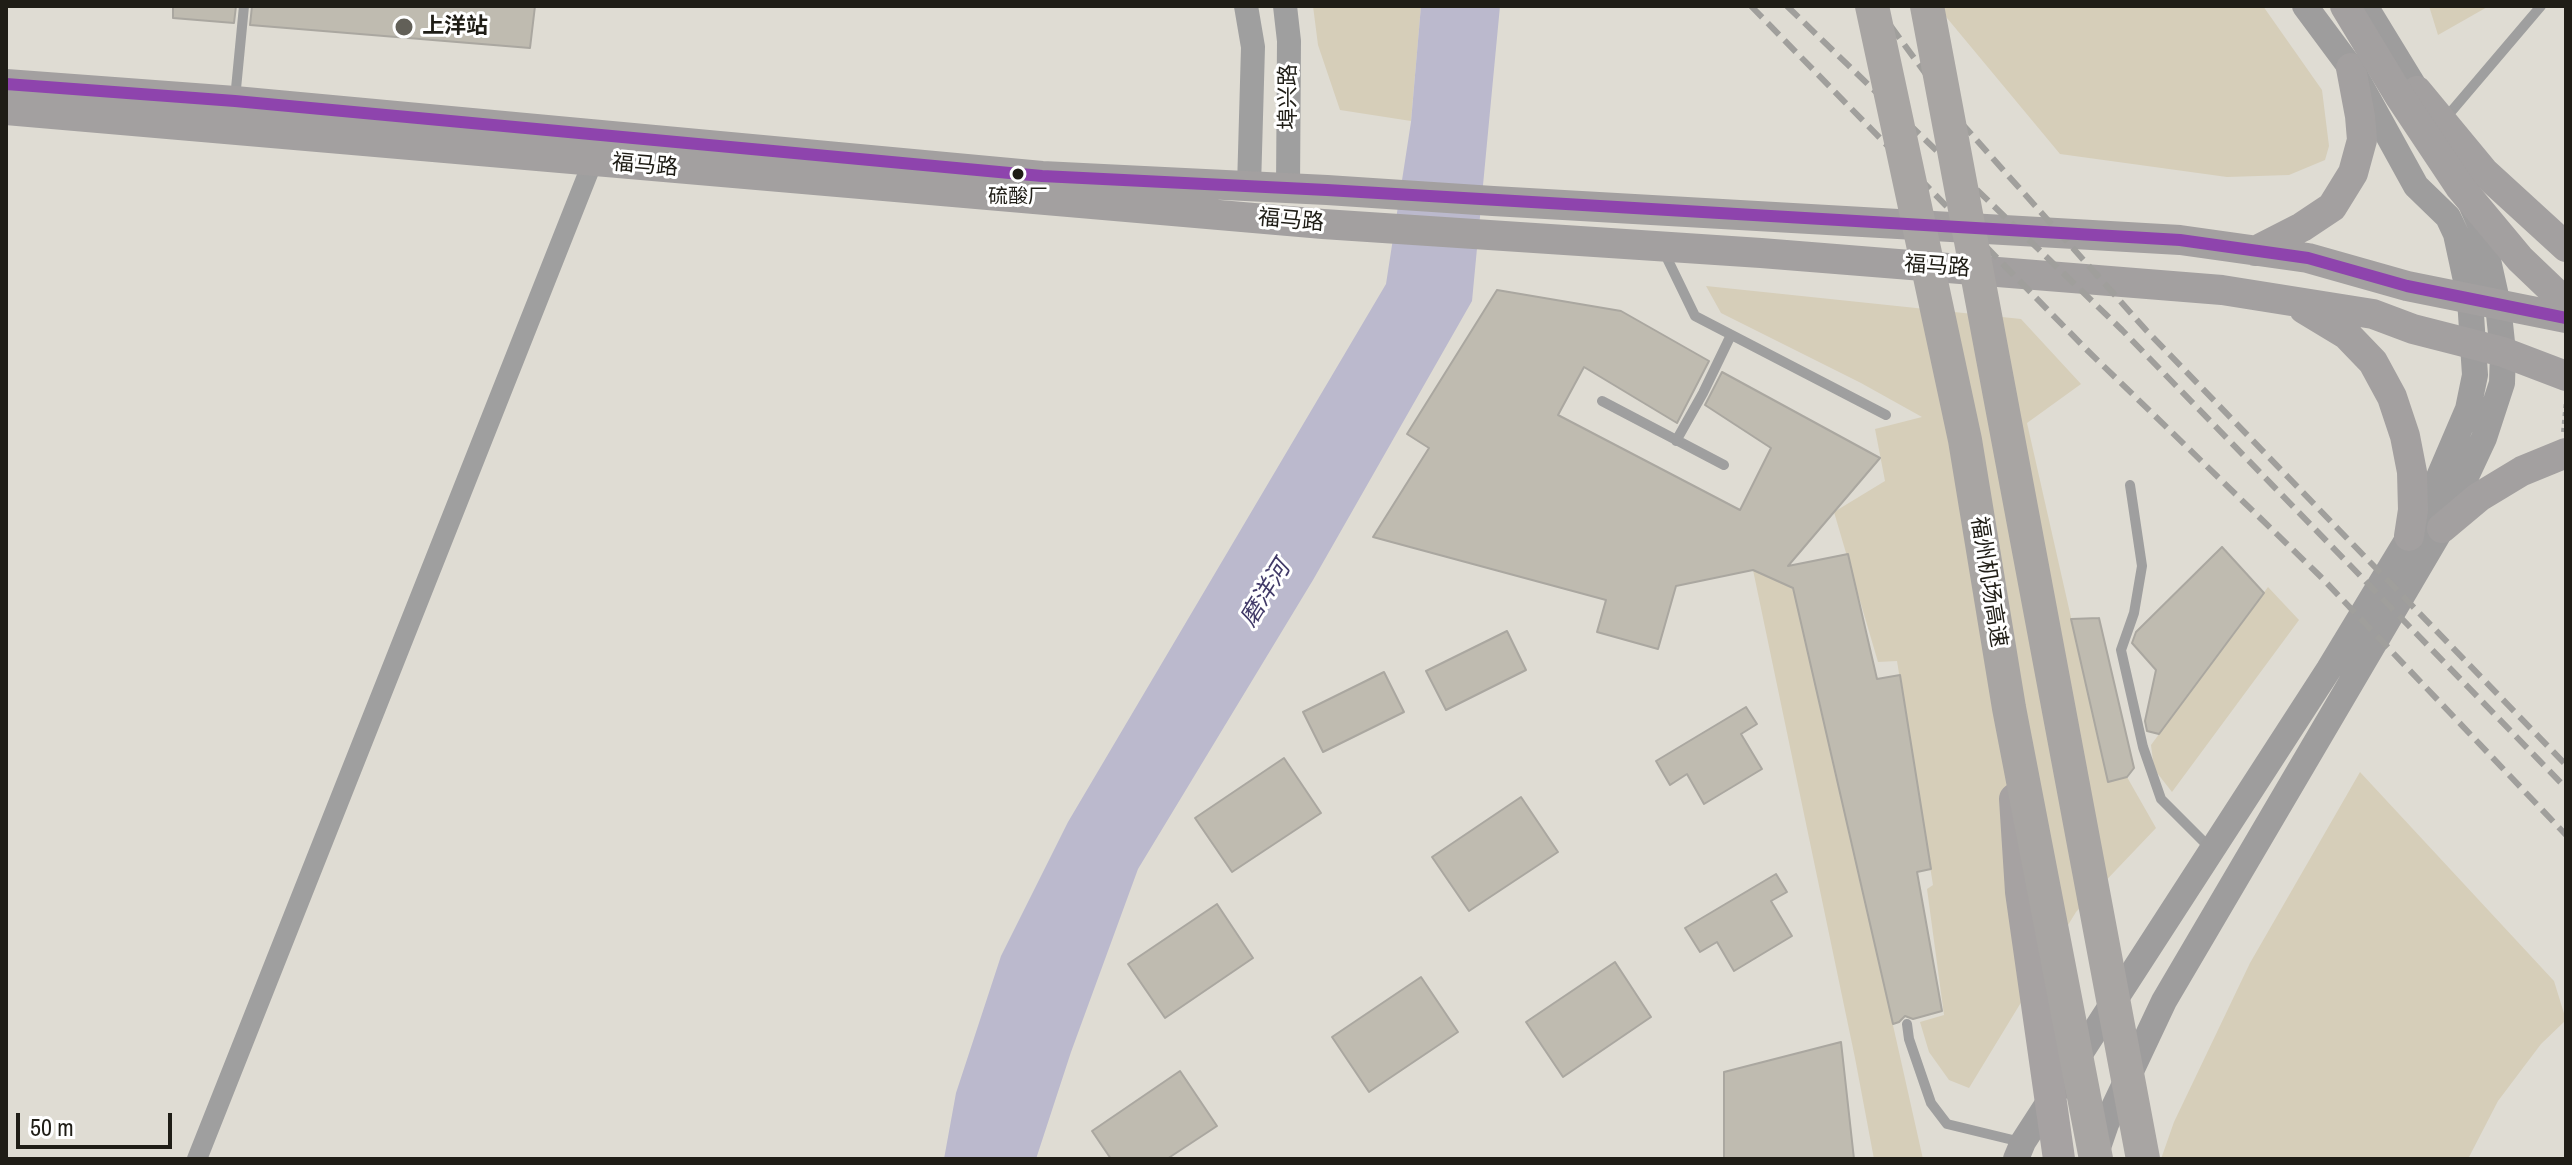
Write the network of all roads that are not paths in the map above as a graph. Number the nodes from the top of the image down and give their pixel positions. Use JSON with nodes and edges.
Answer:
{"nodes":[{"id":1,"x":244,"y":6,"type":"edge"},
{"id":2,"x":1246,"y":6,"type":"edge"},
{"id":3,"x":1285,"y":6,"type":"edge"},
{"id":4,"x":1872,"y":6,"type":"edge"},
{"id":5,"x":1927,"y":6,"type":"edge"},
{"id":6,"x":2305,"y":6,"type":"edge"},
{"id":7,"x":2345,"y":6,"type":"edge"},
{"id":8,"x":2365,"y":6,"type":"edge"},
{"id":9,"x":2541,"y":6,"type":"edge"},
{"id":10,"x":2351,"y":68,"type":"junction"},
{"id":11,"x":6,"y":84,"type":"edge"},
{"id":12,"x":2417,"y":91,"type":"junction"},
{"id":13,"x":235,"y":101,"type":"junction"},
{"id":14,"x":6,"y":110,"type":"edge"},
{"id":15,"x":2442,"y":121,"type":"junction"},
{"id":16,"x":593,"y":161,"type":"junction"},
{"id":17,"x":1249,"y":187,"type":"junction"},
{"id":18,"x":1288,"y":188,"type":"junction"},
{"id":19,"x":1661,"y":247,"type":"junction"},
{"id":20,"x":2566,"y":247,"type":"edge"},
{"id":21,"x":2255,"y":251,"type":"junction"},
{"id":22,"x":2288,"y":299,"type":"junction"},
{"id":23,"x":2484,"y":302,"type":"junction"},
{"id":24,"x":2566,"y":303,"type":"edge"},
{"id":25,"x":2566,"y":318,"type":"edge"},
{"id":26,"x":1731,"y":335,"type":"junction"},
{"id":27,"x":2473,"y":345,"type":"junction"},
{"id":28,"x":2503,"y":352,"type":"junction"},
{"id":29,"x":2566,"y":376,"type":"edge"},
{"id":30,"x":1602,"y":401,"type":"dead end"},
{"id":31,"x":1886,"y":415,"type":"dead end"},
{"id":32,"x":1676,"y":441,"type":"junction"},
{"id":33,"x":2564,"y":449,"type":"edge"},
{"id":34,"x":1724,"y":465,"type":"dead end"},
{"id":35,"x":2130,"y":485,"type":"dead end"},
{"id":36,"x":2442,"y":528,"type":"junction"},
{"id":37,"x":2409,"y":536,"type":"junction"},
{"id":38,"x":2009,"y":708,"type":"junction"},
{"id":39,"x":2213,"y":851,"type":"junction"},
{"id":40,"x":1907,"y":1024,"type":"dead end"},
{"id":41,"x":2020,"y":1151,"type":"edge"},
{"id":42,"x":197,"y":1159,"type":"edge"},
{"id":43,"x":2059,"y":1159,"type":"edge"},
{"id":44,"x":2095,"y":1159,"type":"edge"},
{"id":45,"x":2143,"y":1159,"type":"edge"}],
"edges":[{"from":1,"to":13,"type":"lane"},
{"from":2,"to":17,"type":"street","name":"埠兴路"},
{"from":3,"to":18,"type":"street","name":"埠兴路"},
{"from":4,"to":38,"type":"highway","name":"福州机场高速","bridge":true},
{"from":5,"to":45,"type":"highway","name":"福州机场高速","bridge":true},
{"from":6,"to":10,"type":"main road"},
{"from":7,"to":24,"type":"main road","bridge":true},
{"from":8,"to":12,"type":"main road"},
{"from":9,"to":15,"type":"lane"},
{"from":10,"to":21,"type":"main road"},
{"from":10,"to":23,"type":"main road"},
{"from":11,"to":13,"type":"main road","name":"福马路"},
{"from":12,"to":15,"type":"main road"},
{"from":12,"to":23,"type":"main road"},
{"from":13,"to":17,"type":"main road","name":"福马路"},
{"from":14,"to":16,"type":"main road","name":"福马路"},
{"from":15,"to":20,"type":"main road"},
{"from":16,"to":19,"type":"main road","name":"福马路"},
{"from":16,"to":42,"type":"street"},
{"from":17,"to":18,"type":"main road","name":"福马路"},
{"from":18,"to":21,"type":"main road","name":"福马路"},
{"from":19,"to":22,"type":"main road","name":"福马路"},
{"from":19,"to":26,"type":"lane"},
{"from":21,"to":23,"type":"main road","name":"福马路"},
{"from":22,"to":27,"type":"main road","name":"福马路"},
{"from":22,"to":37,"type":"main road"},
{"from":23,"to":25,"type":"main road","name":"福马路"},
{"from":23,"to":27,"type":"main road"},
{"from":23,"to":28,"type":"main road"},
{"from":26,"to":31,"type":"lane"},
{"from":26,"to":32,"type":"lane"},
{"from":27,"to":28,"type":"main road","name":"福马路"},
{"from":27,"to":37,"type":"main road"},
{"from":28,"to":29,"type":"main road","name":"福马路"},
{"from":28,"to":36,"type":"main road"},
{"from":30,"to":32,"type":"lane"},
{"from":32,"to":34,"type":"lane"},
{"from":33,"to":36,"type":"main road"},
{"from":35,"to":39,"type":"lane"},
{"from":36,"to":44,"type":"main road"},
{"from":37,"to":39,"type":"main road"},
{"from":38,"to":43,"type":"highway","bridge":true},
{"from":38,"to":44,"type":"highway","name":"福州机场高速","bridge":true},
{"from":39,"to":41,"type":"main road"},
{"from":40,"to":41,"type":"lane"}]}
